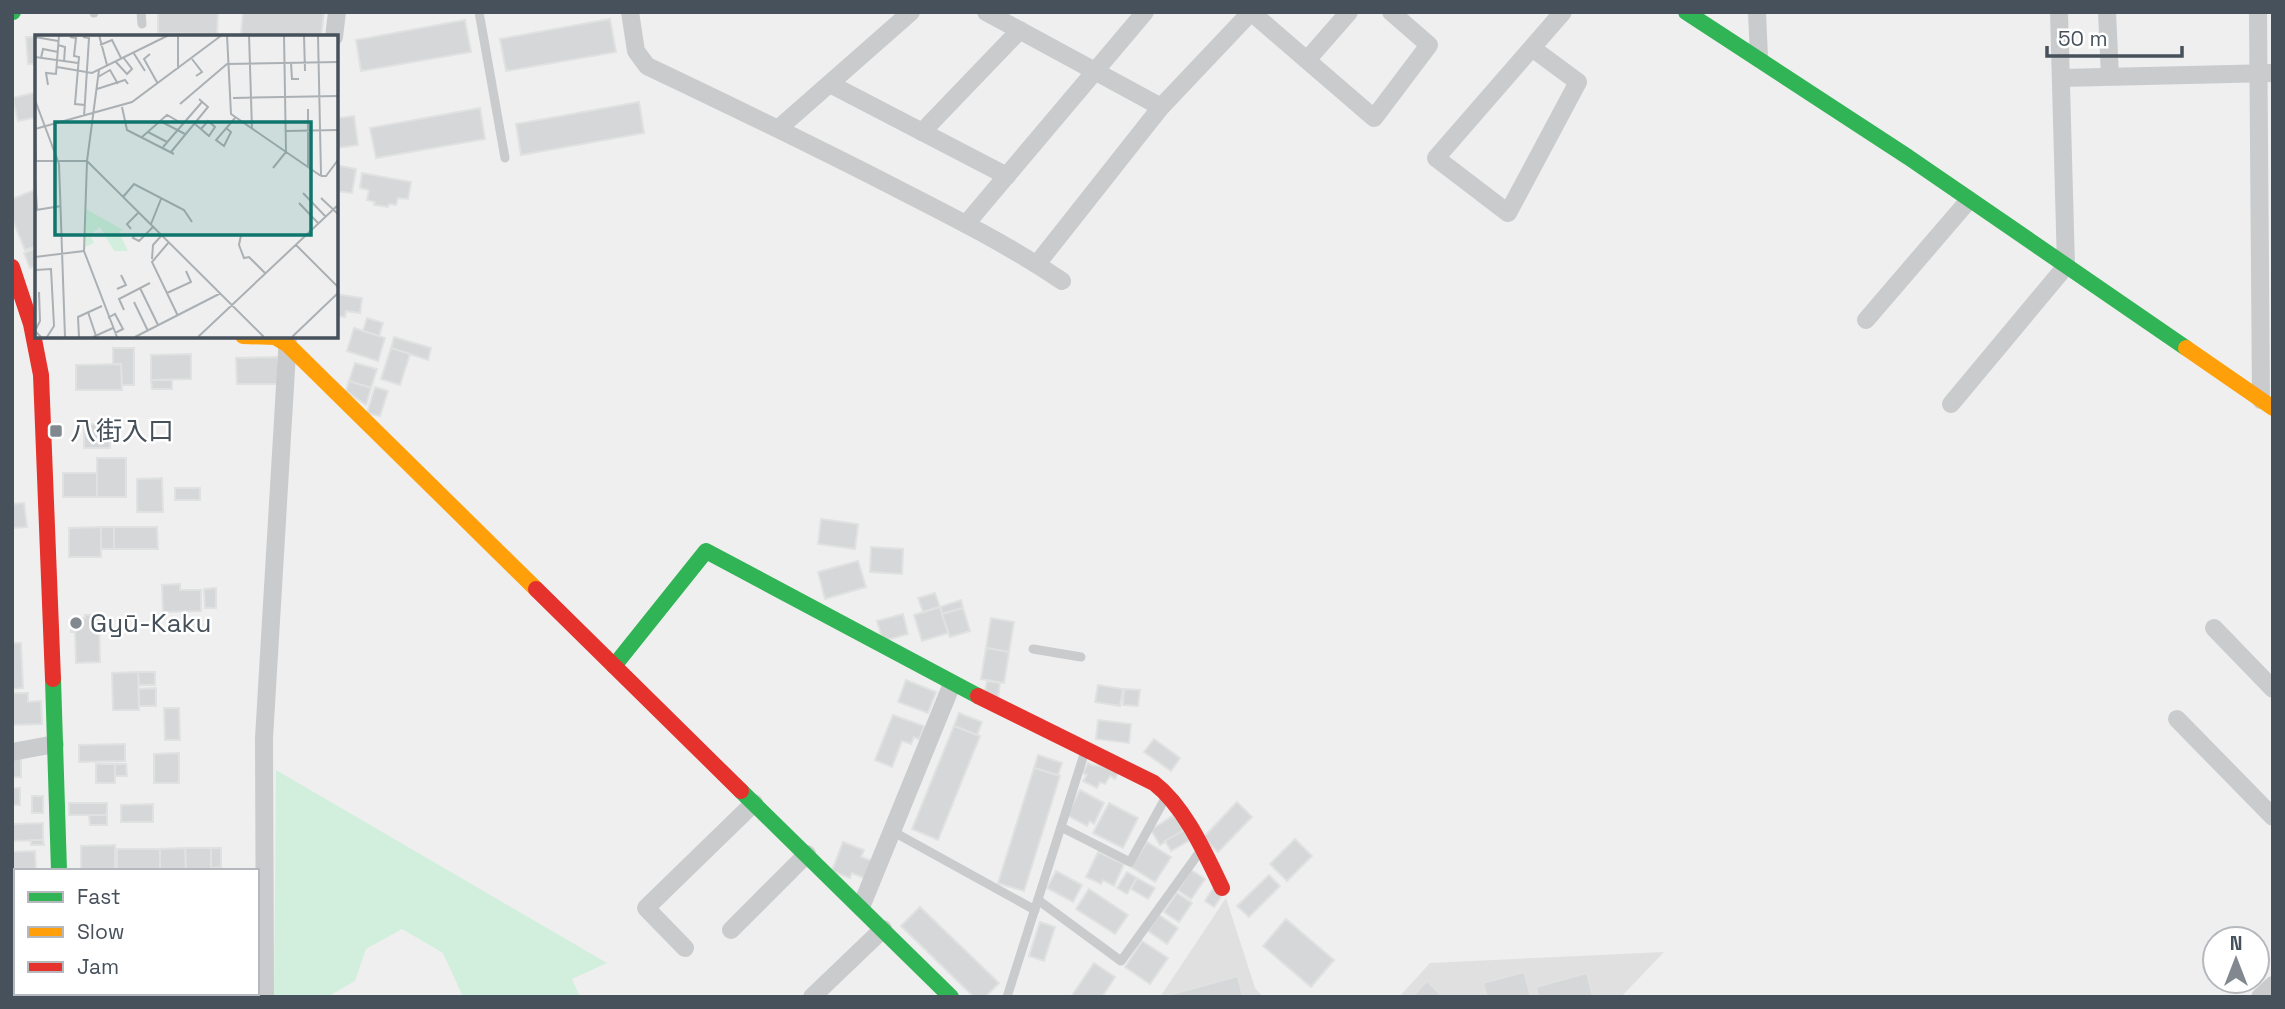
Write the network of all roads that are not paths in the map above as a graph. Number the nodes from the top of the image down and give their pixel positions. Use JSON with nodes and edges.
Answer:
{"nodes":[{"id":1,"x":141,"y":12,"type":"edge"},
{"id":2,"x":337,"y":12,"type":"edge"},
{"id":3,"x":479,"y":12,"type":"edge"},
{"id":4,"x":630,"y":12,"type":"edge"},
{"id":5,"x":911,"y":12,"type":"edge"},
{"id":6,"x":986,"y":12,"type":"edge"},
{"id":7,"x":1144,"y":12,"type":"edge"},
{"id":8,"x":1251,"y":12,"type":"edge"},
{"id":9,"x":1349,"y":12,"type":"edge"},
{"id":10,"x":1391,"y":12,"type":"edge"},
{"id":11,"x":1563,"y":12,"type":"edge"},
{"id":12,"x":1686,"y":12,"type":"edge"},
{"id":13,"x":1757,"y":12,"type":"edge"},
{"id":14,"x":2059,"y":12,"type":"edge"},
{"id":15,"x":2108,"y":12,"type":"edge"},
{"id":16,"x":2258,"y":12,"type":"edge"},
{"id":17,"x":142,"y":24,"type":"dead end"},
{"id":18,"x":1020,"y":30,"type":"junction"},
{"id":19,"x":334,"y":35,"type":"edge"},
{"id":20,"x":1532,"y":48,"type":"junction"},
{"id":21,"x":1759,"y":58,"type":"junction"},
{"id":22,"x":1307,"y":60,"type":"junction"},
{"id":23,"x":1096,"y":71,"type":"junction"},
{"id":24,"x":2265,"y":73,"type":"edge"},
{"id":25,"x":2110,"y":76,"type":"junction"},
{"id":26,"x":2061,"y":78,"type":"junction"},
{"id":27,"x":830,"y":84,"type":"junction"},
{"id":28,"x":1161,"y":107,"type":"junction"},
{"id":29,"x":779,"y":128,"type":"junction"},
{"id":30,"x":922,"y":132,"type":"junction"},
{"id":31,"x":505,"y":158,"type":"dead end"},
{"id":32,"x":1007,"y":176,"type":"junction"},
{"id":33,"x":1969,"y":200,"type":"junction"},
{"id":34,"x":966,"y":224,"type":"junction"},
{"id":35,"x":1037,"y":264,"type":"junction"},
{"id":36,"x":2066,"y":266,"type":"junction"},
{"id":37,"x":12,"y":267,"type":"edge"},
{"id":38,"x":1062,"y":281,"type":"dead end"},
{"id":39,"x":1866,"y":320,"type":"dead end"},
{"id":40,"x":12,"y":324,"type":"edge"},
{"id":41,"x":34,"y":324,"type":"edge"},
{"id":42,"x":36,"y":338,"type":"edge"},
{"id":43,"x":287,"y":340,"type":"edge"},
{"id":44,"x":1951,"y":404,"type":"dead end"},
{"id":45,"x":2267,"y":404,"type":"edge"},
{"id":46,"x":2214,"y":628,"type":"dead end"},
{"id":47,"x":1033,"y":649,"type":"dead end"},
{"id":48,"x":1081,"y":657,"type":"dead end"},
{"id":49,"x":614,"y":666,"type":"junction"},
{"id":50,"x":952,"y":684,"type":"junction"},
{"id":51,"x":2273,"y":689,"type":"edge"},
{"id":52,"x":2177,"y":719,"type":"dead end"},
{"id":53,"x":55,"y":744,"type":"junction"},
{"id":54,"x":1086,"y":748,"type":"junction"},
{"id":55,"x":12,"y":752,"type":"edge"},
{"id":56,"x":1168,"y":794,"type":"junction"},
{"id":57,"x":754,"y":803,"type":"junction"},
{"id":58,"x":2273,"y":817,"type":"edge"},
{"id":59,"x":1061,"y":827,"type":"junction"},
{"id":60,"x":892,"y":831,"type":"junction"},
{"id":61,"x":1202,"y":848,"type":"junction"},
{"id":62,"x":807,"y":854,"type":"junction"},
{"id":63,"x":60,"y":869,"type":"edge"},
{"id":64,"x":1222,"y":888,"type":"dead end"},
{"id":65,"x":1038,"y":900,"type":"junction"},
{"id":66,"x":861,"y":907,"type":"junction"},
{"id":67,"x":1035,"y":910,"type":"junction"},
{"id":68,"x":883,"y":929,"type":"junction"},
{"id":69,"x":731,"y":930,"type":"dead end"},
{"id":70,"x":685,"y":948,"type":"dead end"},
{"id":71,"x":2273,"y":985,"type":"edge"},
{"id":72,"x":265,"y":997,"type":"edge"},
{"id":73,"x":813,"y":997,"type":"edge"},
{"id":74,"x":951,"y":997,"type":"edge"},
{"id":75,"x":1007,"y":997,"type":"edge"},
{"id":76,"x":2260,"y":997,"type":"edge"}],
"edges":[{"from":1,"to":17,"type":"lane"},
{"from":2,"to":19,"type":"street"},
{"from":3,"to":31,"type":"lane"},
{"from":4,"to":29,"type":"street"},
{"from":5,"to":27,"type":"street"},
{"from":6,"to":18,"type":"street"},
{"from":7,"to":23,"type":"street"},
{"from":8,"to":22,"type":"street"},
{"from":8,"to":28,"type":"street"},
{"from":9,"to":22,"type":"street"},
{"from":10,"to":22,"type":"street"},
{"from":11,"to":20,"type":"street"},
{"from":12,"to":21,"type":"main road"},
{"from":13,"to":21,"type":"street"},
{"from":14,"to":26,"type":"street"},
{"from":15,"to":25,"type":"street"},
{"from":16,"to":24,"type":"street"},
{"from":18,"to":23,"type":"street"},
{"from":18,"to":30,"type":"street"},
{"from":20,"to":20,"type":"street"},
{"from":21,"to":33,"type":"main road"},
{"from":23,"to":28,"type":"street"},
{"from":23,"to":32,"type":"street"},
{"from":24,"to":25,"type":"street"},
{"from":24,"to":45,"type":"street"},
{"from":25,"to":26,"type":"street"},
{"from":26,"to":36,"type":"street"},
{"from":27,"to":29,"type":"street"},
{"from":27,"to":30,"type":"street"},
{"from":28,"to":35,"type":"street"},
{"from":29,"to":34,"type":"street"},
{"from":30,"to":32,"type":"street"},
{"from":32,"to":34,"type":"street"},
{"from":33,"to":36,"type":"main road"},
{"from":33,"to":39,"type":"street"},
{"from":34,"to":35,"type":"street"},
{"from":35,"to":38,"type":"street"},
{"from":36,"to":44,"type":"street"},
{"from":36,"to":45,"type":"main road"},
{"from":37,"to":41,"type":"main road"},
{"from":40,"to":41,"type":"main road"},
{"from":42,"to":53,"type":"main road"},
{"from":43,"to":49,"type":"main road"},
{"from":43,"to":72,"type":"street"},
{"from":46,"to":51,"type":"street"},
{"from":47,"to":48,"type":"lane"},
{"from":49,"to":50,"type":"main road"},
{"from":49,"to":57,"type":"main road"},
{"from":50,"to":54,"type":"main road"},
{"from":50,"to":60,"type":"street"},
{"from":52,"to":58,"type":"street"},
{"from":53,"to":55,"type":"street"},
{"from":53,"to":63,"type":"main road"},
{"from":54,"to":56,"type":"main road"},
{"from":54,"to":59,"type":"lane"},
{"from":56,"to":59,"type":"lane"},
{"from":56,"to":61,"type":"main road"},
{"from":57,"to":62,"type":"main road"},
{"from":57,"to":70,"type":"street"},
{"from":59,"to":65,"type":"lane"},
{"from":60,"to":66,"type":"street"},
{"from":60,"to":67,"type":"lane"},
{"from":61,"to":64,"type":"main road"},
{"from":61,"to":65,"type":"lane"},
{"from":62,"to":66,"type":"main road"},
{"from":62,"to":69,"type":"street"},
{"from":65,"to":67,"type":"lane"},
{"from":66,"to":68,"type":"main road"},
{"from":67,"to":75,"type":"lane"},
{"from":68,"to":73,"type":"street"},
{"from":68,"to":74,"type":"main road"},
{"from":71,"to":76,"type":"street"}]}
